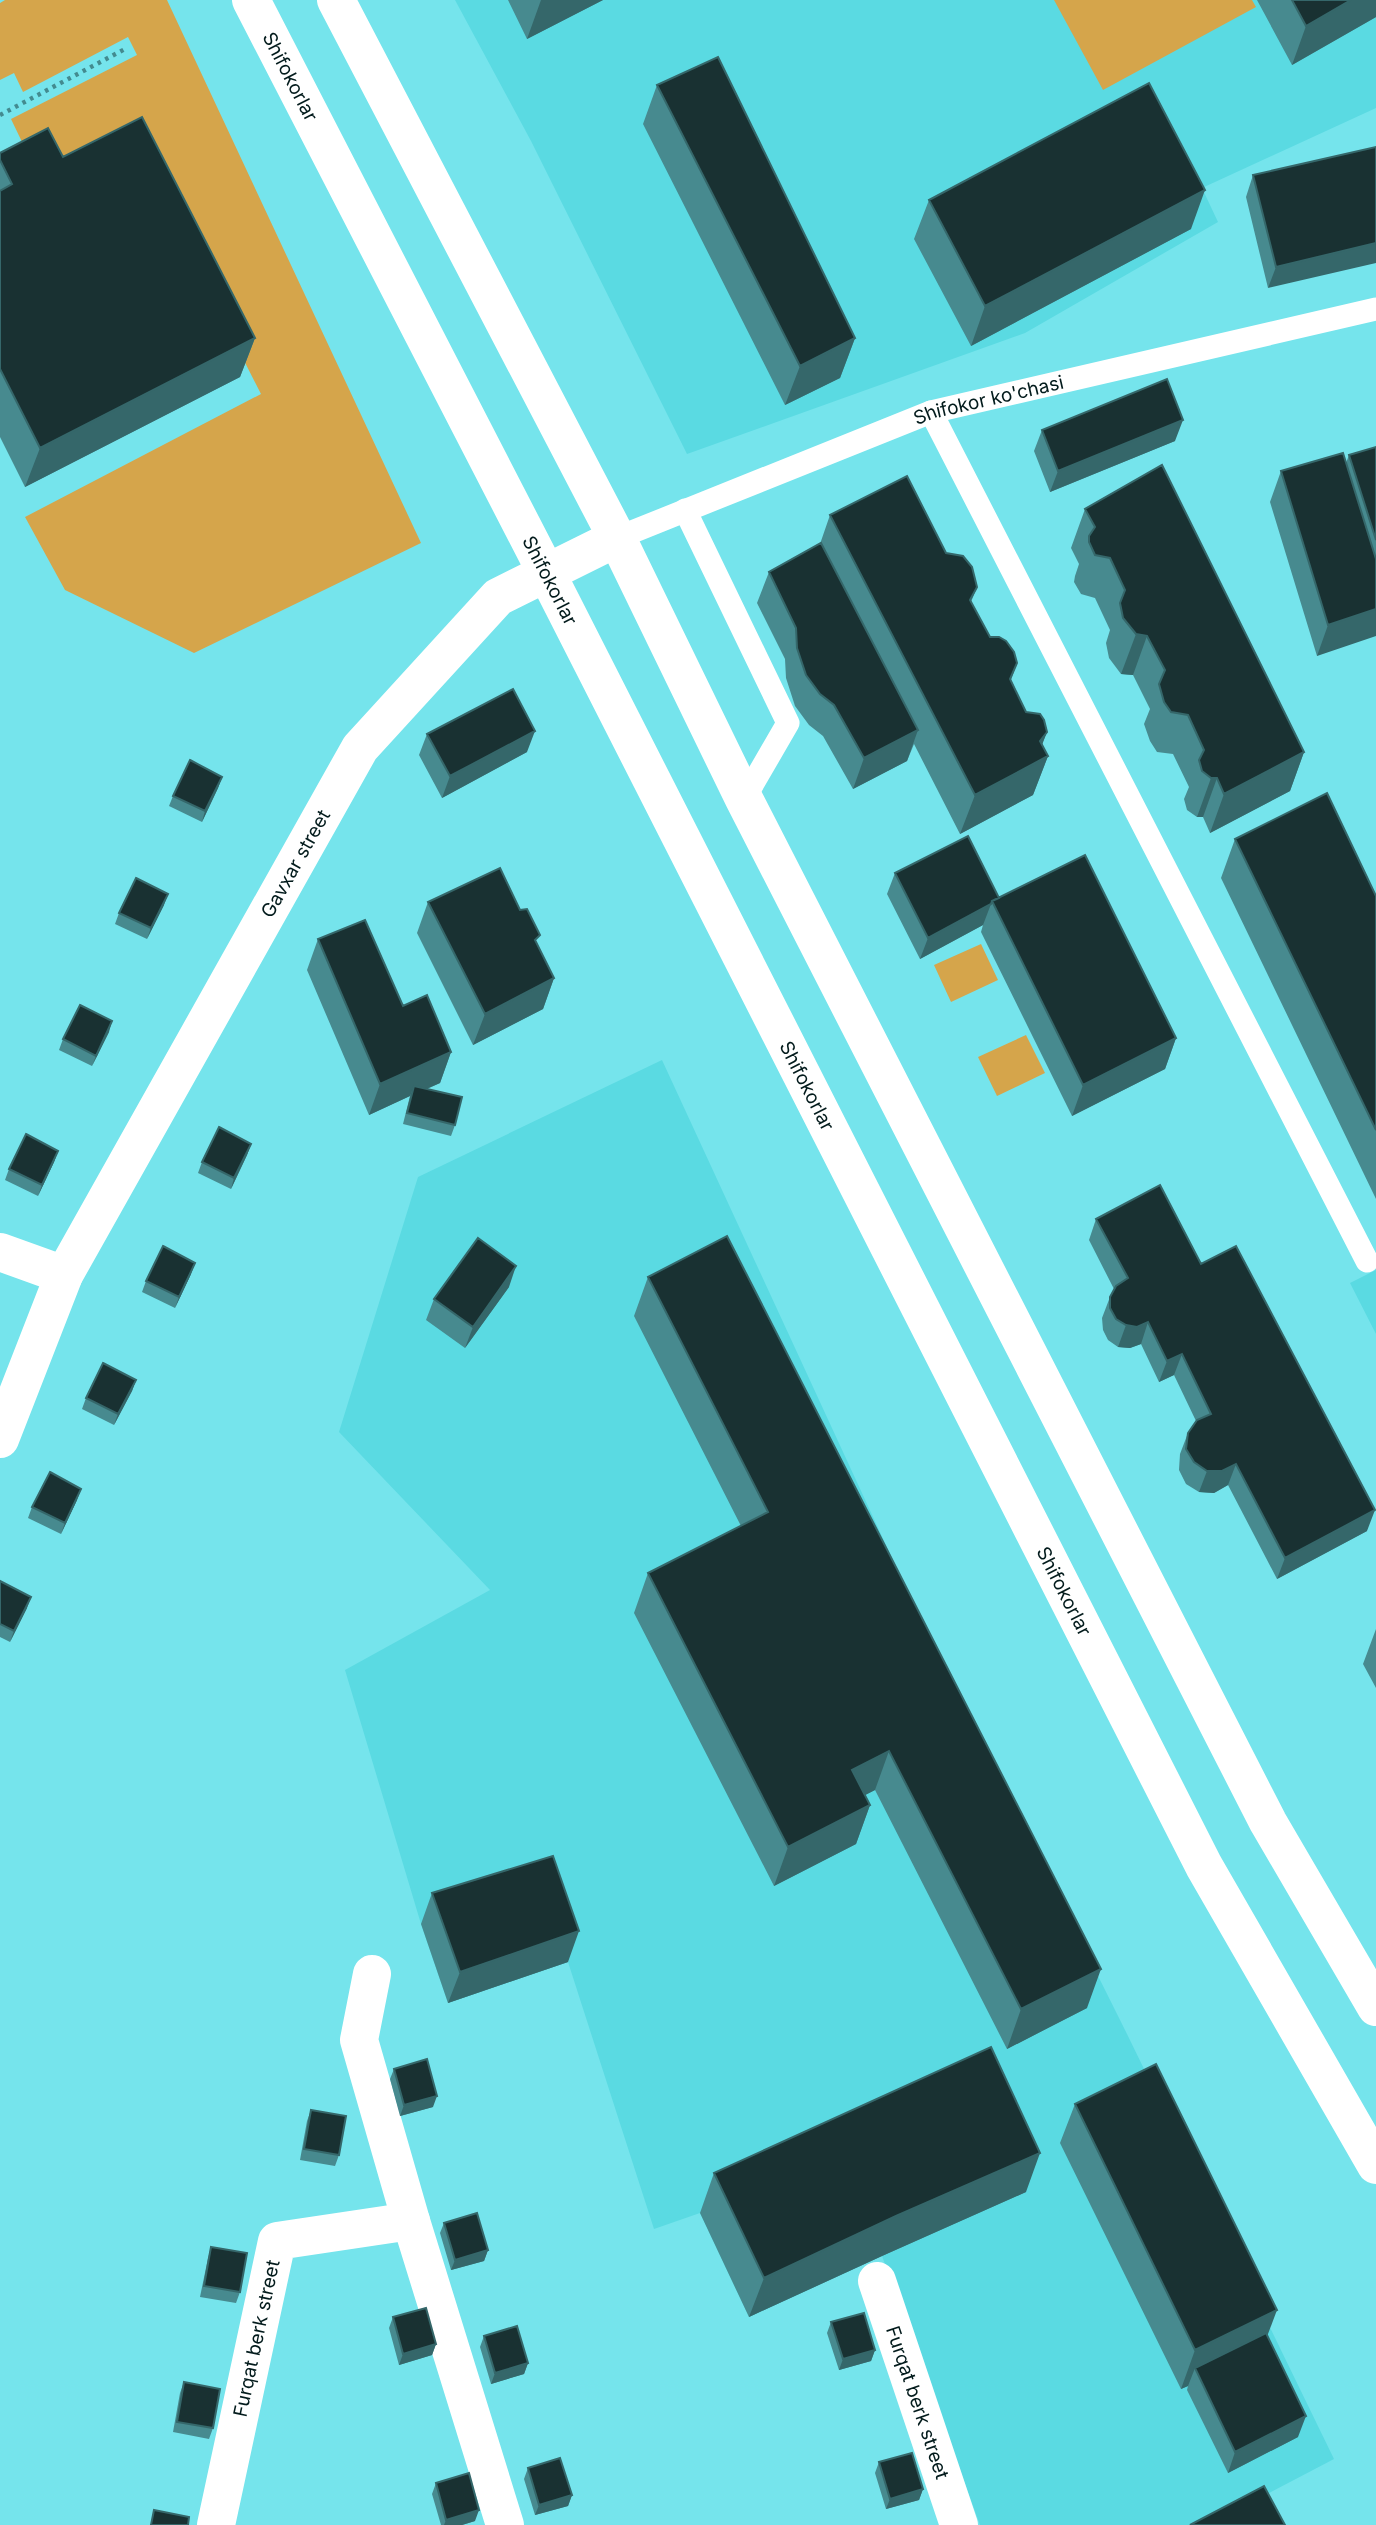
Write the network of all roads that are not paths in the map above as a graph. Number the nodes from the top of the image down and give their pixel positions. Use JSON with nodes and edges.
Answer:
{"nodes":[{"id":1,"x":251,"y":0,"type":"edge"},
{"id":2,"x":336,"y":0,"type":"edge"},
{"id":3,"x":1376,"y":309,"type":"edge"},
{"id":4,"x":931,"y":412,"type":"junction"},
{"id":5,"x":685,"y":510,"type":"junction"},
{"id":6,"x":617,"y":538,"type":"junction"},
{"id":7,"x":547,"y":574,"type":"junction"},
{"id":8,"x":744,"y":799,"type":"junction"},
{"id":9,"x":0,"y":1252,"type":"edge"},
{"id":10,"x":1367,"y":1261,"type":"dead end"},
{"id":11,"x":64,"y":1275,"type":"junction"},
{"id":12,"x":0,"y":1439,"type":"edge"},
{"id":13,"x":372,"y":1974,"type":"dead end"},
{"id":14,"x":1376,"y":2007,"type":"edge"},
{"id":15,"x":1376,"y":2165,"type":"edge"},
{"id":16,"x":411,"y":2221,"type":"junction"},
{"id":17,"x":877,"y":2281,"type":"dead end"},
{"id":18,"x":216,"y":2525,"type":"edge"},
{"id":19,"x":505,"y":2525,"type":"edge"},
{"id":20,"x":959,"y":2525,"type":"edge"}],
"edges":[{"from":1,"to":7,"type":"main road","name":"Shifokorlar"},
{"from":2,"to":6,"type":"main road"},
{"from":3,"to":4,"type":"lane","name":"Shifokor ko'chasi"},
{"from":4,"to":5,"type":"lane","name":"Shifokor ko'chasi"},
{"from":4,"to":10,"type":"lane"},
{"from":5,"to":6,"type":"lane","name":"Shifokor ko'chasi"},
{"from":5,"to":8,"type":"lane"},
{"from":6,"to":7,"type":"main road","name":"Gavxar street"},
{"from":6,"to":8,"type":"main road"},
{"from":7,"to":11,"type":"main road","name":"Gavxar street"},
{"from":7,"to":15,"type":"main road","name":"Shifokorlar"},
{"from":8,"to":14,"type":"main road"},
{"from":9,"to":11,"type":"main road"},
{"from":11,"to":12,"type":"main road","name":"Gavxar street"},
{"from":13,"to":16,"type":"main road"},
{"from":16,"to":18,"type":"main road","name":"Furqat berk street"},
{"from":16,"to":19,"type":"main road"},
{"from":17,"to":20,"type":"main road","name":"Furqat berk street"}]}
